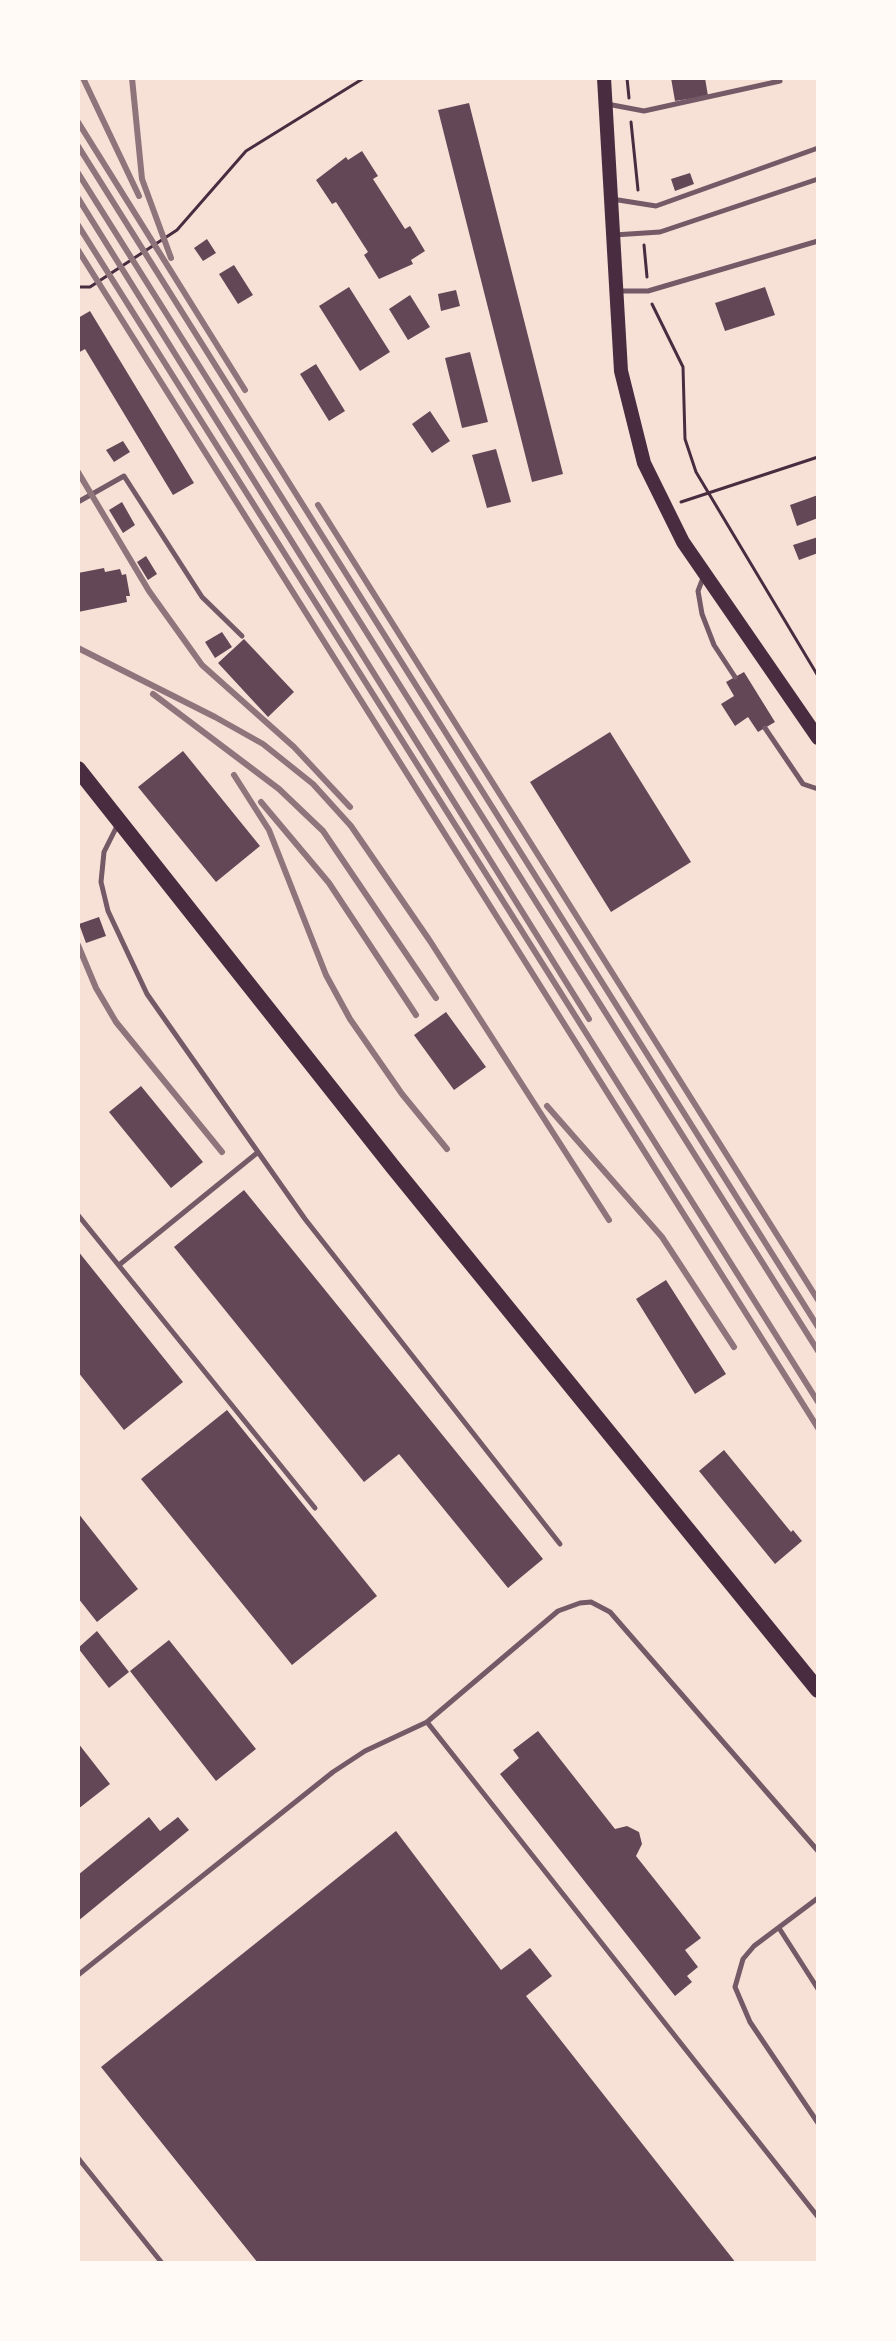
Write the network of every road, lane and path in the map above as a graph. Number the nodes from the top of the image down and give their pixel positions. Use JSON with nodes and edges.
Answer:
{"nodes":[{"id":1,"x":364,"y":78,"type":"edge"},
{"id":2,"x":604,"y":78,"type":"edge"},
{"id":3,"x":627,"y":78,"type":"edge"},
{"id":4,"x":780,"y":81,"type":"dead end"},
{"id":5,"x":606,"y":104,"type":"junction"},
{"id":6,"x":630,"y":107,"type":"junction"},
{"id":7,"x":818,"y":148,"type":"edge"},
{"id":8,"x":818,"y":179,"type":"edge"},
{"id":9,"x":611,"y":199,"type":"junction"},
{"id":10,"x":640,"y":205,"type":"junction"},
{"id":11,"x":613,"y":235,"type":"junction"},
{"id":12,"x":643,"y":236,"type":"junction"},
{"id":13,"x":818,"y":241,"type":"edge"},
{"id":14,"x":78,"y":287,"type":"edge"},
{"id":15,"x":616,"y":291,"type":"junction"},
{"id":16,"x":648,"y":291,"type":"junction"},
{"id":17,"x":818,"y":457,"type":"edge"},
{"id":18,"x":78,"y":502,"type":"edge"},
{"id":19,"x":666,"y":507,"type":"junction"},
{"id":20,"x":705,"y":574,"type":"junction"},
{"id":21,"x":242,"y":636,"type":"dead end"},
{"id":22,"x":818,"y":676,"type":"edge"},
{"id":23,"x":735,"y":677,"type":"dead end"},
{"id":24,"x":765,"y":728,"type":"dead end"},
{"id":25,"x":818,"y":738,"type":"edge"},
{"id":26,"x":78,"y":769,"type":"edge"},
{"id":27,"x":818,"y":789,"type":"edge"},
{"id":28,"x":119,"y":822,"type":"junction"},
{"id":29,"x":257,"y":1153,"type":"junction"},
{"id":30,"x":78,"y":1215,"type":"edge"},
{"id":31,"x":119,"y":1265,"type":"junction"},
{"id":32,"x":315,"y":1508,"type":"dead end"},
{"id":33,"x":560,"y":1544,"type":"dead end"},
{"id":34,"x":818,"y":1690,"type":"edge"},
{"id":35,"x":427,"y":1722,"type":"junction"},
{"id":36,"x":818,"y":1851,"type":"edge"},
{"id":37,"x":818,"y":1898,"type":"edge"},
{"id":38,"x":779,"y":1928,"type":"junction"},
{"id":39,"x":78,"y":1975,"type":"edge"},
{"id":40,"x":818,"y":1989,"type":"edge"},
{"id":41,"x":818,"y":2123,"type":"edge"},
{"id":42,"x":78,"y":2158,"type":"edge"},
{"id":43,"x":818,"y":2217,"type":"edge"},
{"id":44,"x":162,"y":2263,"type":"edge"}],
"edges":[{"from":1,"to":14,"type":"path"},
{"from":2,"to":5,"type":"main road"},
{"from":3,"to":6,"type":"path"},
{"from":4,"to":6,"type":"lane"},
{"from":5,"to":6,"type":"lane"},
{"from":5,"to":9,"type":"main road"},
{"from":6,"to":10,"type":"path"},
{"from":7,"to":10,"type":"lane"},
{"from":8,"to":12,"type":"lane"},
{"from":9,"to":10,"type":"lane"},
{"from":9,"to":11,"type":"main road"},
{"from":11,"to":12,"type":"lane"},
{"from":11,"to":15,"type":"main road"},
{"from":12,"to":16,"type":"path"},
{"from":13,"to":16,"type":"lane"},
{"from":15,"to":16,"type":"lane"},
{"from":15,"to":19,"type":"main road"},
{"from":16,"to":22,"type":"path"},
{"from":17,"to":19,"type":"path"},
{"from":18,"to":21,"type":"lane"},
{"from":19,"to":20,"type":"main road"},
{"from":20,"to":23,"type":"lane"},
{"from":20,"to":25,"type":"main road"},
{"from":24,"to":27,"type":"lane"},
{"from":26,"to":28,"type":"main road"},
{"from":28,"to":29,"type":"lane"},
{"from":28,"to":34,"type":"main road"},
{"from":29,"to":31,"type":"lane"},
{"from":29,"to":33,"type":"lane"},
{"from":30,"to":31,"type":"lane"},
{"from":31,"to":32,"type":"lane"},
{"from":35,"to":36,"type":"lane"},
{"from":35,"to":39,"type":"lane"},
{"from":35,"to":43,"type":"lane"},
{"from":37,"to":38,"type":"lane"},
{"from":38,"to":40,"type":"lane"},
{"from":38,"to":41,"type":"lane"},
{"from":42,"to":44,"type":"lane"}]}
